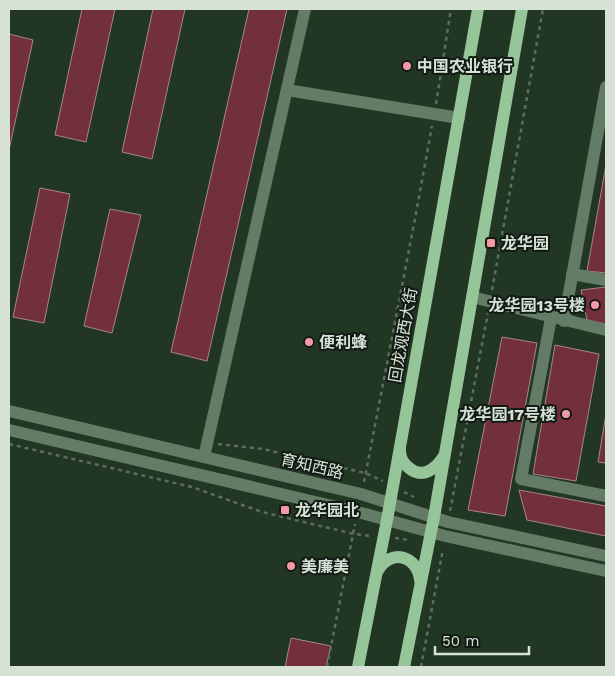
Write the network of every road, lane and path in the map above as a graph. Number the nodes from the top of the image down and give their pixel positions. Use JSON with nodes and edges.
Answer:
{"nodes":[{"id":1,"x":305,"y":9,"type":"edge"},
{"id":2,"x":451,"y":9,"type":"edge"},
{"id":3,"x":478,"y":9,"type":"edge"},
{"id":4,"x":522,"y":9,"type":"edge"},
{"id":5,"x":543,"y":9,"type":"edge"},
{"id":6,"x":606,"y":87,"type":"edge"},
{"id":7,"x":287,"y":90,"type":"junction"},
{"id":8,"x":604,"y":112,"type":"edge"},
{"id":9,"x":434,"y":114,"type":"junction"},
{"id":10,"x":459,"y":118,"type":"junction"},
{"id":11,"x":572,"y":274,"type":"junction"},
{"id":12,"x":606,"y":280,"type":"edge"},
{"id":13,"x":472,"y":298,"type":"junction"},
{"id":14,"x":490,"y":302,"type":"junction"},
{"id":15,"x":551,"y":318,"type":"junction"},
{"id":16,"x":564,"y":321,"type":"junction"},
{"id":17,"x":606,"y":330,"type":"edge"},
{"id":18,"x":9,"y":411,"type":"edge"},
{"id":19,"x":9,"y":430,"type":"edge"},
{"id":20,"x":400,"y":442,"type":"junction"},
{"id":21,"x":208,"y":443,"type":"junction"},
{"id":22,"x":9,"y":444,"type":"edge"},
{"id":23,"x":446,"y":450,"type":"junction"},
{"id":24,"x":204,"y":457,"type":"junction"},
{"id":25,"x":368,"y":461,"type":"dead end"},
{"id":26,"x":352,"y":470,"type":"dead end"},
{"id":27,"x":456,"y":483,"type":"dead end"},
{"id":28,"x":606,"y":496,"type":"edge"},
{"id":29,"x":390,"y":503,"type":"junction"},
{"id":30,"x":434,"y":517,"type":"junction"},
{"id":31,"x":387,"y":520,"type":"junction"},
{"id":32,"x":339,"y":530,"type":"dead end"},
{"id":33,"x":431,"y":532,"type":"junction"},
{"id":34,"x":353,"y":536,"type":"dead end"},
{"id":35,"x":606,"y":556,"type":"edge"},
{"id":36,"x":442,"y":557,"type":"dead end"},
{"id":37,"x":606,"y":572,"type":"edge"},
{"id":38,"x":375,"y":582,"type":"junction"},
{"id":39,"x":419,"y":593,"type":"junction"},
{"id":40,"x":327,"y":667,"type":"edge"},
{"id":41,"x":358,"y":667,"type":"edge"},
{"id":42,"x":404,"y":667,"type":"edge"},
{"id":43,"x":421,"y":667,"type":"edge"}],
"edges":[{"from":1,"to":7,"type":"street"},
{"from":2,"to":9,"type":"path"},
{"from":3,"to":10,"type":"main road","name":"回龙观西大街"},
{"from":4,"to":13,"type":"main road"},
{"from":5,"to":14,"type":"path"},
{"from":6,"to":8,"type":"street"},
{"from":7,"to":9,"type":"street"},
{"from":7,"to":21,"type":"street"},
{"from":8,"to":11,"type":"street"},
{"from":9,"to":10,"type":"street"},
{"from":9,"to":25,"type":"path"},
{"from":10,"to":20,"type":"main road","name":"回龙观西大街"},
{"from":11,"to":12,"type":"street"},
{"from":11,"to":16,"type":"street"},
{"from":13,"to":14,"type":"street"},
{"from":13,"to":23,"type":"main road"},
{"from":14,"to":15,"type":"street"},
{"from":14,"to":27,"type":"path"},
{"from":15,"to":16,"type":"street"},
{"from":15,"to":28,"type":"street"},
{"from":16,"to":17,"type":"street"},
{"from":18,"to":24,"type":"street","name":"育知西路"},
{"from":19,"to":31,"type":"street"},
{"from":20,"to":23,"type":"main road"},
{"from":20,"to":29,"type":"main road","name":"回龙观西大街"},
{"from":21,"to":24,"type":"street"},
{"from":21,"to":26,"type":"path"},
{"from":22,"to":32,"type":"path"},
{"from":23,"to":30,"type":"main road"},
{"from":24,"to":29,"type":"street","name":"育知西路"},
{"from":29,"to":30,"type":"street","name":"育知西路"},
{"from":29,"to":31,"type":"main road","name":"回龙观西大街"},
{"from":30,"to":33,"type":"main road"},
{"from":30,"to":35,"type":"street","name":"育知西路"},
{"from":31,"to":33,"type":"street"},
{"from":31,"to":38,"type":"main road","name":"回龙观西大街"},
{"from":33,"to":37,"type":"street"},
{"from":33,"to":39,"type":"main road"},
{"from":34,"to":40,"type":"path"},
{"from":36,"to":43,"type":"path"},
{"from":38,"to":39,"type":"main road"},
{"from":38,"to":41,"type":"main road","name":"回龙观西大街"},
{"from":39,"to":42,"type":"main road"}]}
